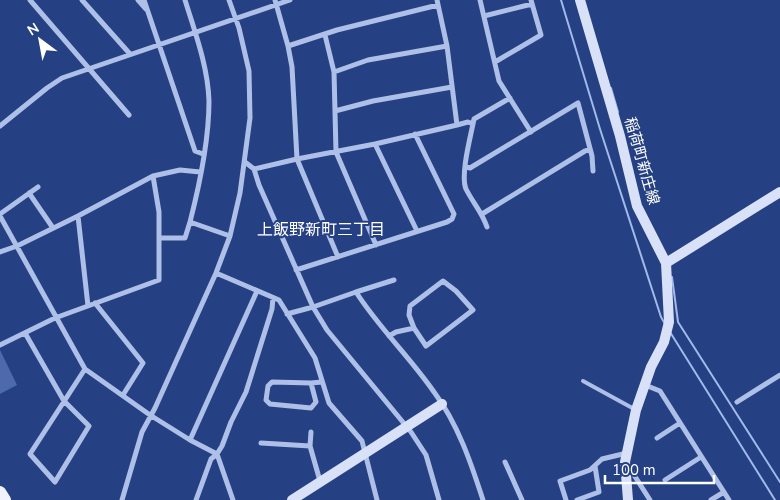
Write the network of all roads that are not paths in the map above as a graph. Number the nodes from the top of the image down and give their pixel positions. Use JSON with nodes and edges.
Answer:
{"nodes":[{"id":1,"x":30,"y":0,"type":"edge"},
{"id":2,"x":82,"y":0,"type":"edge"},
{"id":3,"x":138,"y":0,"type":"edge"},
{"id":4,"x":144,"y":0,"type":"edge"},
{"id":5,"x":185,"y":0,"type":"edge"},
{"id":6,"x":229,"y":0,"type":"edge"},
{"id":7,"x":290,"y":0,"type":"edge"},
{"id":8,"x":480,"y":0,"type":"edge"},
{"id":9,"x":580,"y":0,"type":"edge"},
{"id":10,"x":276,"y":2,"type":"edge"},
{"id":11,"x":438,"y":2,"type":"edge"},
{"id":12,"x":532,"y":2,"type":"edge"},
{"id":13,"x":148,"y":11,"type":"junction"},
{"id":14,"x":484,"y":16,"type":"junction"},
{"id":15,"x":236,"y":19,"type":"junction"},
{"id":16,"x":196,"y":33,"type":"junction"},
{"id":17,"x":326,"y":35,"type":"junction"},
{"id":18,"x":159,"y":46,"type":"junction"},
{"id":19,"x":288,"y":46,"type":"junction"},
{"id":20,"x":447,"y":46,"type":"junction"},
{"id":21,"x":130,"y":54,"type":"junction"},
{"id":22,"x":495,"y":62,"type":"junction"},
{"id":23,"x":88,"y":68,"type":"junction"},
{"id":24,"x":334,"y":72,"type":"junction"},
{"id":25,"x":452,"y":87,"type":"junction"},
{"id":26,"x":510,"y":98,"type":"junction"},
{"id":27,"x":335,"y":112,"type":"junction"},
{"id":28,"x":129,"y":115,"type":"dead end"},
{"id":29,"x":473,"y":124,"type":"junction"},
{"id":30,"x":457,"y":125,"type":"junction"},
{"id":31,"x":0,"y":126,"type":"edge"},
{"id":32,"x":531,"y":132,"type":"junction"},
{"id":33,"x":414,"y":134,"type":"junction"},
{"id":34,"x":375,"y":144,"type":"junction"},
{"id":35,"x":590,"y":149,"type":"junction"},
{"id":36,"x":336,"y":152,"type":"junction"},
{"id":37,"x":203,"y":154,"type":"junction"},
{"id":38,"x":297,"y":159,"type":"junction"},
{"id":39,"x":245,"y":162,"type":"junction"},
{"id":40,"x":466,"y":167,"type":"junction"},
{"id":41,"x":254,"y":169,"type":"junction"},
{"id":42,"x":593,"y":171,"type":"dead end"},
{"id":43,"x":200,"y":172,"type":"junction"},
{"id":44,"x":153,"y":176,"type":"junction"},
{"id":45,"x":38,"y":187,"type":"dead end"},
{"id":46,"x":780,"y":192,"type":"edge"},
{"id":47,"x":29,"y":193,"type":"junction"},
{"id":48,"x":482,"y":214,"type":"junction"},
{"id":49,"x":0,"y":215,"type":"edge"},
{"id":50,"x":78,"y":216,"type":"junction"},
{"id":51,"x":190,"y":222,"type":"junction"},
{"id":52,"x":487,"y":227,"type":"dead end"},
{"id":53,"x":53,"y":228,"type":"junction"},
{"id":54,"x":416,"y":231,"type":"junction"},
{"id":55,"x":230,"y":236,"type":"junction"},
{"id":56,"x":159,"y":238,"type":"junction"},
{"id":57,"x":376,"y":245,"type":"junction"},
{"id":58,"x":17,"y":246,"type":"junction"},
{"id":59,"x":0,"y":252,"type":"edge"},
{"id":60,"x":338,"y":257,"type":"junction"},
{"id":61,"x":666,"y":263,"type":"junction"},
{"id":62,"x":296,"y":270,"type":"junction"},
{"id":63,"x":216,"y":273,"type":"junction"},
{"id":64,"x":394,"y":280,"type":"dead end"},
{"id":65,"x":258,"y":291,"type":"junction"},
{"id":66,"x":356,"y":292,"type":"junction"},
{"id":67,"x":273,"y":298,"type":"junction"},
{"id":68,"x":94,"y":303,"type":"junction"},
{"id":69,"x":88,"y":306,"type":"junction"},
{"id":70,"x":313,"y":307,"type":"junction"},
{"id":71,"x":287,"y":314,"type":"junction"},
{"id":72,"x":55,"y":318,"type":"junction"},
{"id":73,"x":414,"y":328,"type":"junction"},
{"id":74,"x":25,"y":333,"type":"junction"},
{"id":75,"x":389,"y":336,"type":"junction"},
{"id":76,"x":0,"y":345,"type":"edge"},
{"id":77,"x":85,"y":369,"type":"junction"},
{"id":78,"x":780,"y":375,"type":"edge"},
{"id":79,"x":583,"y":381,"type":"dead end"},
{"id":80,"x":322,"y":382,"type":"junction"},
{"id":81,"x":312,"y":383,"type":"junction"},
{"id":82,"x":644,"y":384,"type":"junction"},
{"id":83,"x":123,"y":395,"type":"junction"},
{"id":84,"x":64,"y":401,"type":"junction"},
{"id":85,"x":737,"y":402,"type":"dead end"},
{"id":86,"x":442,"y":404,"type":"junction"},
{"id":87,"x":636,"y":410,"type":"junction"},
{"id":88,"x":150,"y":415,"type":"junction"},
{"id":89,"x":680,"y":423,"type":"junction"},
{"id":90,"x":406,"y":427,"type":"junction"},
{"id":91,"x":311,"y":432,"type":"dead end"},
{"id":92,"x":657,"y":438,"type":"dead end"},
{"id":93,"x":190,"y":440,"type":"junction"},
{"id":94,"x":262,"y":443,"type":"dead end"},
{"id":95,"x":310,"y":446,"type":"junction"},
{"id":96,"x":366,"y":453,"type":"junction"},
{"id":97,"x":217,"y":454,"type":"junction"},
{"id":98,"x":626,"y":457,"type":"junction"},
{"id":99,"x":701,"y":457,"type":"junction"},
{"id":100,"x":505,"y":462,"type":"dead end"},
{"id":101,"x":596,"y":466,"type":"junction"},
{"id":102,"x":665,"y":480,"type":"dead end"},
{"id":103,"x":320,"y":482,"type":"junction"},
{"id":104,"x":0,"y":492,"type":"edge"},
{"id":105,"x":724,"y":492,"type":"junction"},
{"id":106,"x":5,"y":500,"type":"edge"},
{"id":107,"x":122,"y":500,"type":"edge"},
{"id":108,"x":196,"y":500,"type":"edge"},
{"id":109,"x":233,"y":500,"type":"edge"},
{"id":110,"x":292,"y":500,"type":"edge"},
{"id":111,"x":377,"y":500,"type":"edge"},
{"id":112,"x":439,"y":500,"type":"edge"},
{"id":113,"x":483,"y":500,"type":"edge"},
{"id":114,"x":522,"y":500,"type":"edge"},
{"id":115,"x":566,"y":500,"type":"edge"},
{"id":116,"x":577,"y":500,"type":"edge"},
{"id":117,"x":628,"y":500,"type":"edge"},
{"id":118,"x":650,"y":500,"type":"edge"},
{"id":119,"x":711,"y":500,"type":"edge"},
{"id":120,"x":728,"y":500,"type":"edge"}],
"edges":[{"from":1,"to":23,"type":"street"},
{"from":2,"to":21,"type":"street"},
{"from":3,"to":13,"type":"street"},
{"from":4,"to":13,"type":"street"},
{"from":5,"to":16,"type":"street"},
{"from":6,"to":15,"type":"street"},
{"from":7,"to":10,"type":"street"},
{"from":8,"to":14,"type":"street"},
{"from":9,"to":61,"type":"main road","name":"稲荷町新庄線"},
{"from":10,"to":15,"type":"street"},
{"from":10,"to":19,"type":"street"},
{"from":11,"to":17,"type":"street"},
{"from":11,"to":20,"type":"street"},
{"from":12,"to":14,"type":"street"},
{"from":12,"to":22,"type":"street"},
{"from":13,"to":18,"type":"street"},
{"from":14,"to":22,"type":"street"},
{"from":15,"to":16,"type":"street"},
{"from":15,"to":39,"type":"street"},
{"from":16,"to":18,"type":"street"},
{"from":16,"to":37,"type":"street"},
{"from":17,"to":19,"type":"street"},
{"from":17,"to":24,"type":"street"},
{"from":18,"to":21,"type":"street"},
{"from":18,"to":37,"type":"street"},
{"from":19,"to":38,"type":"street"},
{"from":20,"to":24,"type":"street"},
{"from":20,"to":25,"type":"street"},
{"from":21,"to":23,"type":"street"},
{"from":22,"to":26,"type":"street"},
{"from":23,"to":28,"type":"street"},
{"from":23,"to":31,"type":"street"},
{"from":24,"to":27,"type":"street"},
{"from":25,"to":27,"type":"street"},
{"from":25,"to":30,"type":"street"},
{"from":26,"to":29,"type":"street"},
{"from":26,"to":32,"type":"street"},
{"from":27,"to":36,"type":"street"},
{"from":29,"to":30,"type":"street"},
{"from":29,"to":40,"type":"street"},
{"from":30,"to":33,"type":"street"},
{"from":32,"to":35,"type":"street"},
{"from":32,"to":40,"type":"street"},
{"from":33,"to":34,"type":"street"},
{"from":33,"to":54,"type":"street"},
{"from":34,"to":36,"type":"street"},
{"from":34,"to":54,"type":"street"},
{"from":35,"to":42,"type":"street"},
{"from":35,"to":48,"type":"street"},
{"from":36,"to":38,"type":"street"},
{"from":36,"to":57,"type":"street"},
{"from":37,"to":43,"type":"street"},
{"from":38,"to":41,"type":"street"},
{"from":38,"to":60,"type":"street"},
{"from":39,"to":41,"type":"street"},
{"from":39,"to":55,"type":"street"},
{"from":40,"to":48,"type":"street"},
{"from":41,"to":62,"type":"street"},
{"from":43,"to":44,"type":"street"},
{"from":43,"to":51,"type":"street"},
{"from":44,"to":50,"type":"street"},
{"from":44,"to":56,"type":"street"},
{"from":45,"to":47,"type":"street"},
{"from":46,"to":61,"type":"main road"},
{"from":47,"to":49,"type":"street"},
{"from":47,"to":53,"type":"street"},
{"from":48,"to":52,"type":"street"},
{"from":49,"to":58,"type":"street"},
{"from":50,"to":53,"type":"street"},
{"from":50,"to":69,"type":"street"},
{"from":51,"to":55,"type":"street"},
{"from":51,"to":56,"type":"street"},
{"from":53,"to":58,"type":"street"},
{"from":54,"to":57,"type":"street"},
{"from":55,"to":63,"type":"street"},
{"from":56,"to":68,"type":"street"},
{"from":57,"to":60,"type":"street"},
{"from":58,"to":59,"type":"street"},
{"from":58,"to":72,"type":"street"},
{"from":60,"to":62,"type":"street"},
{"from":61,"to":82,"type":"main road","name":"稲荷町新庄線"},
{"from":62,"to":70,"type":"street"},
{"from":63,"to":65,"type":"street"},
{"from":63,"to":88,"type":"street"},
{"from":64,"to":66,"type":"street"},
{"from":65,"to":67,"type":"street"},
{"from":65,"to":93,"type":"street"},
{"from":66,"to":70,"type":"street"},
{"from":66,"to":75,"type":"street"},
{"from":67,"to":71,"type":"street"},
{"from":67,"to":97,"type":"street"},
{"from":68,"to":69,"type":"street"},
{"from":68,"to":83,"type":"street"},
{"from":69,"to":72,"type":"street"},
{"from":70,"to":71,"type":"street"},
{"from":70,"to":90,"type":"street"},
{"from":71,"to":80,"type":"street"},
{"from":72,"to":74,"type":"street"},
{"from":72,"to":77,"type":"street"},
{"from":73,"to":73,"type":"street"},
{"from":73,"to":75,"type":"street"},
{"from":74,"to":76,"type":"street"},
{"from":74,"to":84,"type":"street"},
{"from":75,"to":86,"type":"street"},
{"from":77,"to":83,"type":"street"},
{"from":77,"to":84,"type":"street"},
{"from":78,"to":85,"type":"street"},
{"from":79,"to":87,"type":"lane"},
{"from":80,"to":81,"type":"street"},
{"from":80,"to":96,"type":"street"},
{"from":81,"to":81,"type":"street"},
{"from":82,"to":87,"type":"main road","name":"稲荷町新庄線"},
{"from":82,"to":89,"type":"street"},
{"from":83,"to":88,"type":"street"},
{"from":84,"to":84,"type":"street"},
{"from":86,"to":90,"type":"main road"},
{"from":86,"to":113,"type":"street"},
{"from":87,"to":98,"type":"main road","name":"稲荷町新庄線"},
{"from":88,"to":93,"type":"street"},
{"from":88,"to":107,"type":"street"},
{"from":89,"to":92,"type":"street"},
{"from":89,"to":99,"type":"street"},
{"from":90,"to":96,"type":"main road"},
{"from":90,"to":112,"type":"street"},
{"from":91,"to":95,"type":"street"},
{"from":93,"to":97,"type":"street"},
{"from":94,"to":95,"type":"street"},
{"from":95,"to":103,"type":"street"},
{"from":96,"to":103,"type":"main road"},
{"from":96,"to":111,"type":"street"},
{"from":97,"to":108,"type":"street"},
{"from":97,"to":109,"type":"street"},
{"from":98,"to":101,"type":"street"},
{"from":98,"to":117,"type":"main road","name":"稲荷町新庄線"},
{"from":98,"to":118,"type":"street"},
{"from":99,"to":102,"type":"street"},
{"from":99,"to":105,"type":"street"},
{"from":100,"to":114,"type":"street"},
{"from":101,"to":115,"type":"street"},
{"from":101,"to":116,"type":"street"},
{"from":103,"to":110,"type":"main road"},
{"from":104,"to":106,"type":"main road"},
{"from":105,"to":119,"type":"street"},
{"from":105,"to":120,"type":"street"}]}
